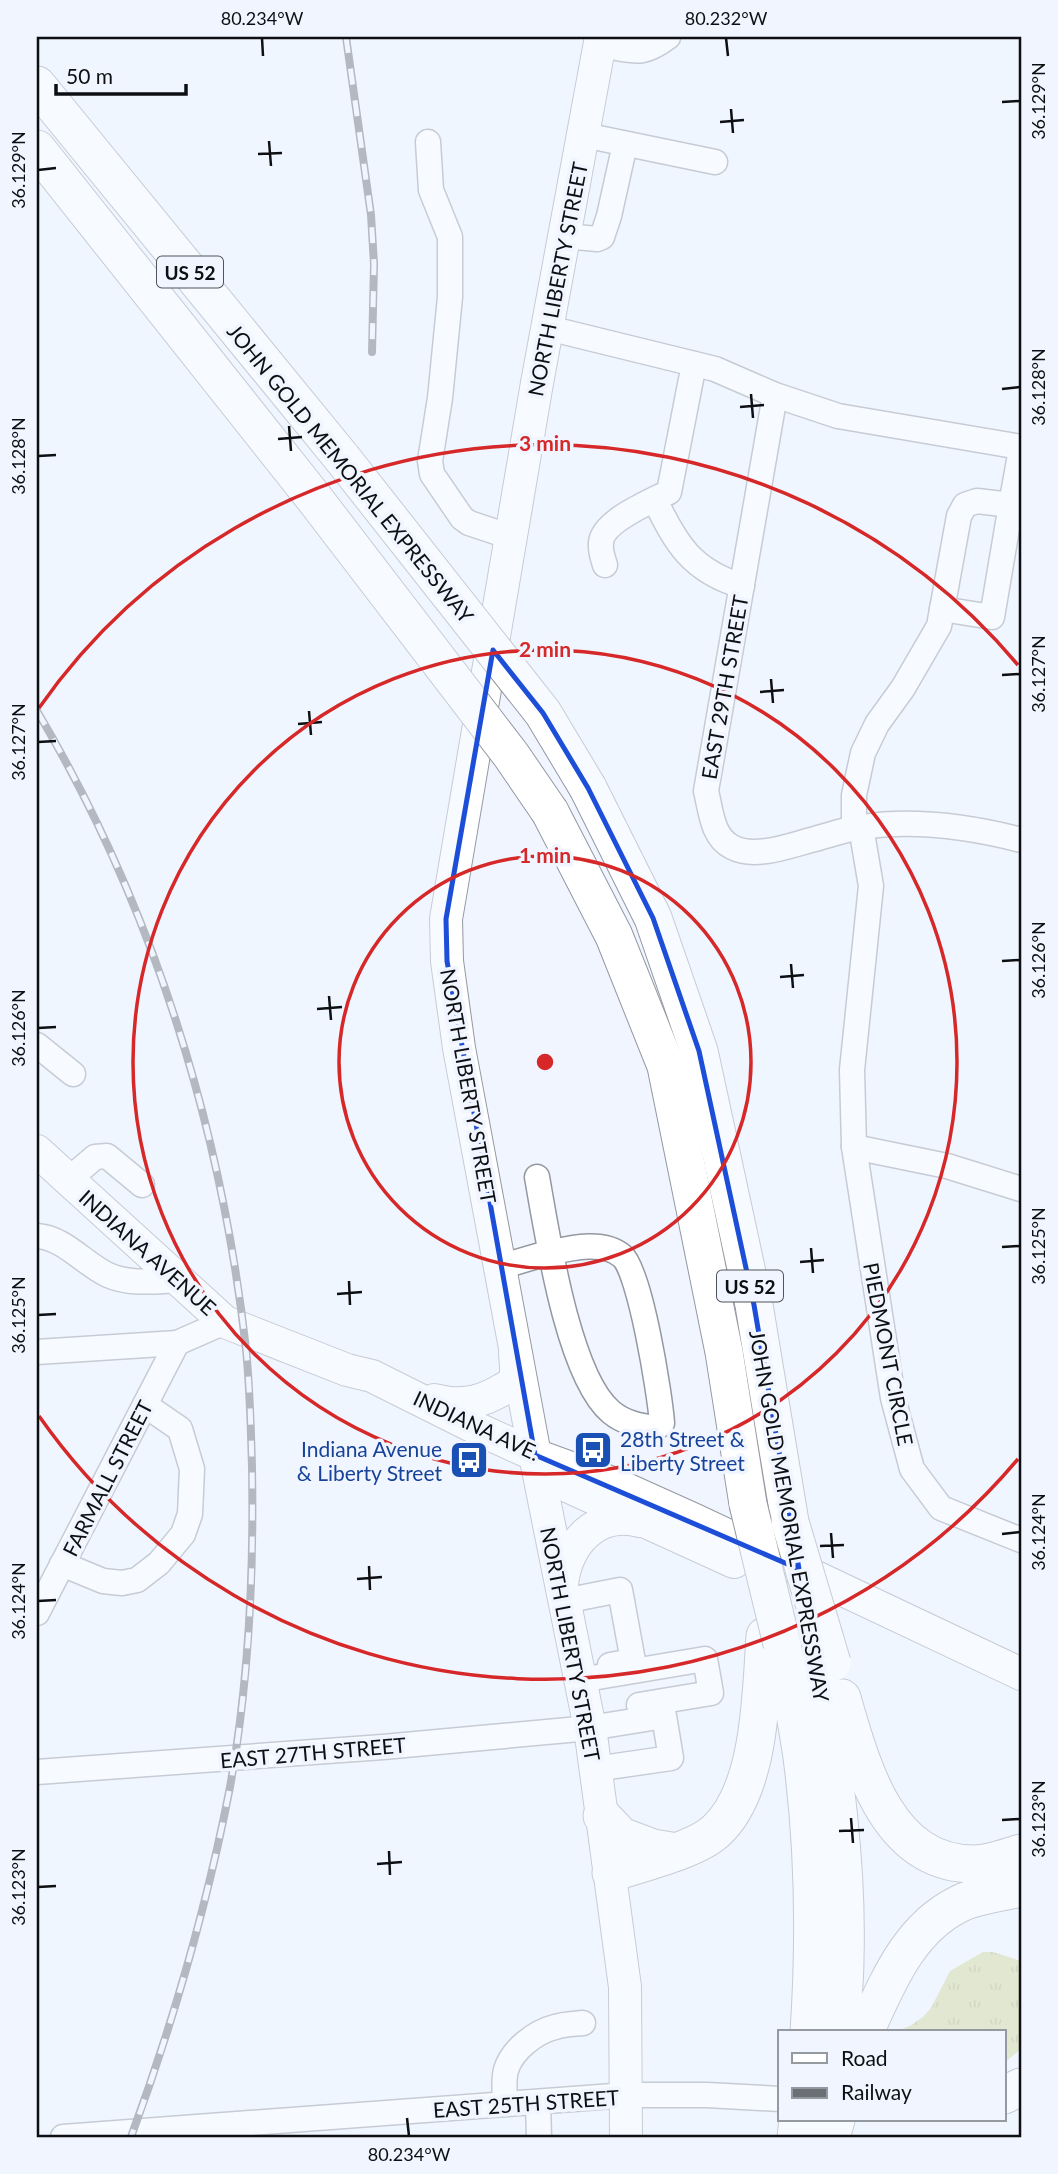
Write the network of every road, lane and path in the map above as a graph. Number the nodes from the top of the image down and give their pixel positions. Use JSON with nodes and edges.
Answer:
{"nodes":[{"id":1,"x":668,"y":37,"type":"edge"},
{"id":2,"x":601,"y":41,"type":"edge"},
{"id":3,"x":37,"y":85,"type":"edge"},
{"id":4,"x":584,"y":135,"type":"junction"},
{"id":5,"x":428,"y":142,"type":"dead end"},
{"id":6,"x":625,"y":144,"type":"junction"},
{"id":7,"x":37,"y":149,"type":"edge"},
{"id":8,"x":715,"y":162,"type":"dead end"},
{"id":9,"x":565,"y":236,"type":"junction"},
{"id":10,"x":548,"y":328,"type":"junction"},
{"id":11,"x":694,"y":364,"type":"junction"},
{"id":12,"x":775,"y":395,"type":"junction"},
{"id":13,"x":1021,"y":448,"type":"edge"},
{"id":14,"x":655,"y":499,"type":"junction"},
{"id":15,"x":1011,"y":505,"type":"junction"},
{"id":16,"x":511,"y":537,"type":"junction"},
{"id":17,"x":605,"y":565,"type":"dead end"},
{"id":18,"x":742,"y":586,"type":"junction"},
{"id":19,"x":942,"y":610,"type":"junction"},
{"id":20,"x":858,"y":828,"type":"junction"},
{"id":21,"x":1021,"y":840,"type":"edge"},
{"id":22,"x":37,"y":1045,"type":"edge"},
{"id":23,"x":73,"y":1074,"type":"dead end"},
{"id":24,"x":854,"y":1147,"type":"junction"},
{"id":25,"x":37,"y":1152,"type":"edge"},
{"id":26,"x":537,"y":1177,"type":"dead end"},
{"id":27,"x":68,"y":1180,"type":"junction"},
{"id":28,"x":142,"y":1185,"type":"dead end"},
{"id":29,"x":1021,"y":1189,"type":"edge"},
{"id":30,"x":37,"y":1236,"type":"edge"},
{"id":31,"x":551,"y":1253,"type":"junction"},
{"id":32,"x":500,"y":1267,"type":"junction"},
{"id":33,"x":179,"y":1280,"type":"junction"},
{"id":34,"x":225,"y":1322,"type":"junction"},
{"id":35,"x":177,"y":1343,"type":"junction"},
{"id":36,"x":514,"y":1344,"type":"junction"},
{"id":37,"x":37,"y":1352,"type":"edge"},
{"id":38,"x":347,"y":1370,"type":"junction"},
{"id":39,"x":412,"y":1395,"type":"junction"},
{"id":40,"x":145,"y":1405,"type":"junction"},
{"id":41,"x":537,"y":1463,"type":"junction"},
{"id":42,"x":651,"y":1524,"type":"junction"},
{"id":43,"x":1021,"y":1540,"type":"edge"},
{"id":44,"x":62,"y":1564,"type":"junction"},
{"id":45,"x":563,"y":1595,"type":"junction"},
{"id":46,"x":38,"y":1605,"type":"edge"},
{"id":47,"x":774,"y":1640,"type":"junction"},
{"id":48,"x":824,"y":1662,"type":"junction"},
{"id":49,"x":1021,"y":1674,"type":"edge"},
{"id":50,"x":579,"y":1675,"type":"junction"},
{"id":51,"x":1021,"y":1695,"type":"edge"},
{"id":52,"x":588,"y":1721,"type":"junction"},
{"id":53,"x":595,"y":1769,"type":"junction"},
{"id":54,"x":37,"y":1772,"type":"edge"},
{"id":55,"x":602,"y":1816,"type":"junction"},
{"id":56,"x":677,"y":1852,"type":"junction"},
{"id":57,"x":1021,"y":1853,"type":"edge"},
{"id":58,"x":611,"y":1873,"type":"junction"},
{"id":59,"x":1021,"y":1888,"type":"edge"},
{"id":60,"x":985,"y":1897,"type":"junction"},
{"id":61,"x":1021,"y":1901,"type":"edge"},
{"id":62,"x":583,"y":2023,"type":"dead end"},
{"id":63,"x":809,"y":2030,"type":"edge"},
{"id":64,"x":841,"y":2030,"type":"edge"},
{"id":65,"x":866,"y":2030,"type":"edge"},
{"id":66,"x":627,"y":2095,"type":"junction"},
{"id":67,"x":778,"y":2099,"type":"edge"},
{"id":68,"x":538,"y":2102,"type":"junction"},
{"id":69,"x":506,"y":2104,"type":"junction"},
{"id":70,"x":259,"y":2130,"type":"edge"},
{"id":71,"x":63,"y":2137,"type":"edge"},
{"id":72,"x":539,"y":2137,"type":"edge"},
{"id":73,"x":626,"y":2137,"type":"edge"}],
"edges":[{"from":1,"to":2,"type":"street"},
{"from":2,"to":4,"type":"main road","name":"NORTH LIBERTY STREET"},
{"from":3,"to":48,"type":"highway","name":"JOHN GOLD MEMORIAL EXPRESSWAY","number":"US 52","bridge":true},
{"from":4,"to":6,"type":"street"},
{"from":4,"to":9,"type":"main road","name":"NORTH LIBERTY STREET"},
{"from":5,"to":16,"type":"street"},
{"from":6,"to":8,"type":"street"},
{"from":6,"to":9,"type":"street"},
{"from":7,"to":47,"type":"highway","name":"JOHN GOLD MEMORIAL EXPRESSWAY","number":"US 52","bridge":true},
{"from":9,"to":10,"type":"main road","name":"NORTH LIBERTY STREET"},
{"from":10,"to":11,"type":"street"},
{"from":10,"to":16,"type":"main road","name":"NORTH LIBERTY STREET"},
{"from":11,"to":12,"type":"street"},
{"from":11,"to":14,"type":"street"},
{"from":12,"to":13,"type":"street"},
{"from":12,"to":18,"type":"street","name":"EAST 29TH STREET"},
{"from":13,"to":15,"type":"street"},
{"from":14,"to":17,"type":"street"},
{"from":14,"to":18,"type":"street"},
{"from":15,"to":19,"type":"street","name":"PIEDMONT CIRCLE"},
{"from":15,"to":19,"type":"street"},
{"from":16,"to":32,"type":"main road","name":"NORTH LIBERTY STREET"},
{"from":18,"to":20,"type":"street","name":"EAST 29TH STREET"},
{"from":19,"to":20,"type":"street","name":"PIEDMONT CIRCLE"},
{"from":20,"to":21,"type":"street","name":"EAST 29TH STREET"},
{"from":20,"to":24,"type":"street","name":"PIEDMONT CIRCLE"},
{"from":22,"to":23,"type":"street"},
{"from":24,"to":29,"type":"street"},
{"from":24,"to":43,"type":"street","name":"PIEDMONT CIRCLE"},
{"from":25,"to":27,"type":"main road","name":"INDIANA AVENUE"},
{"from":26,"to":31,"type":"street"},
{"from":27,"to":28,"type":"street"},
{"from":27,"to":33,"type":"main road","name":"INDIANA AVENUE"},
{"from":30,"to":33,"type":"street"},
{"from":31,"to":31,"type":"street"},
{"from":31,"to":32,"type":"street"},
{"from":32,"to":36,"type":"main road","name":"NORTH LIBERTY STREET"},
{"from":33,"to":34,"type":"main road","name":"INDIANA AVENUE"},
{"from":34,"to":35,"type":"street"},
{"from":34,"to":38,"type":"main road","name":"INDIANA AVENUE"},
{"from":35,"to":37,"type":"street"},
{"from":35,"to":40,"type":"street","name":"FARMALL STREET"},
{"from":36,"to":39,"type":"main road"},
{"from":36,"to":41,"type":"main road","name":"NORTH LIBERTY STREET"},
{"from":38,"to":39,"type":"main road","name":"INDIANA AVE."},
{"from":38,"to":41,"type":"main road","name":"INDIANA AVE."},
{"from":39,"to":41,"type":"main road","name":"INDIANA AVE."},
{"from":40,"to":44,"type":"street","name":"FARMALL STREET"},
{"from":40,"to":44,"type":"street"},
{"from":41,"to":42,"type":"main road","name":"INDIANA AVE."},
{"from":41,"to":45,"type":"main road","name":"NORTH LIBERTY STREET"},
{"from":41,"to":49,"type":"main road","name":"INDIANA AVE."},
{"from":42,"to":45,"type":"main road"},
{"from":42,"to":51,"type":"main road","name":"INDIANA AVE."},
{"from":44,"to":46,"type":"street","name":"FARMALL STREET"},
{"from":45,"to":50,"type":"main road","name":"NORTH LIBERTY STREET"},
{"from":45,"to":50,"type":"street"},
{"from":47,"to":56,"type":"highway"},
{"from":47,"to":63,"type":"highway","name":"JOHN GOLD MEMORIAL EXPRESSWAY"},
{"from":48,"to":57,"type":"highway"},
{"from":48,"to":64,"type":"highway","name":"JOHN GOLD MEMORIAL EXPRESSWAY"},
{"from":50,"to":52,"type":"main road","name":"NORTH LIBERTY STREET"},
{"from":50,"to":52,"type":"street"},
{"from":52,"to":53,"type":"main road","name":"NORTH LIBERTY STREET"},
{"from":52,"to":53,"type":"street"},
{"from":52,"to":54,"type":"street","name":"EAST 27TH STREET"},
{"from":53,"to":55,"type":"main road","name":"NORTH LIBERTY STREET"},
{"from":55,"to":56,"type":"highway"},
{"from":55,"to":58,"type":"main road","name":"NORTH LIBERTY STREET"},
{"from":56,"to":58,"type":"highway"},
{"from":58,"to":66,"type":"main road","name":"NORTH LIBERTY STREET"},
{"from":59,"to":60,"type":"highway"},
{"from":60,"to":61,"type":"highway"},
{"from":60,"to":65,"type":"highway"},
{"from":62,"to":69,"type":"street"},
{"from":66,"to":67,"type":"street","name":"EAST 25TH STREET"},
{"from":66,"to":68,"type":"street","name":"EAST 25TH STREET"},
{"from":66,"to":73,"type":"main road","name":"NORTH LIBERTY STREET"},
{"from":68,"to":69,"type":"street","name":"EAST 25TH STREET"},
{"from":68,"to":72,"type":"street"},
{"from":69,"to":70,"type":"street","name":"EAST 25TH STREET"},
{"from":70,"to":71,"type":"street","name":"EAST 25TH STREET"}]}
